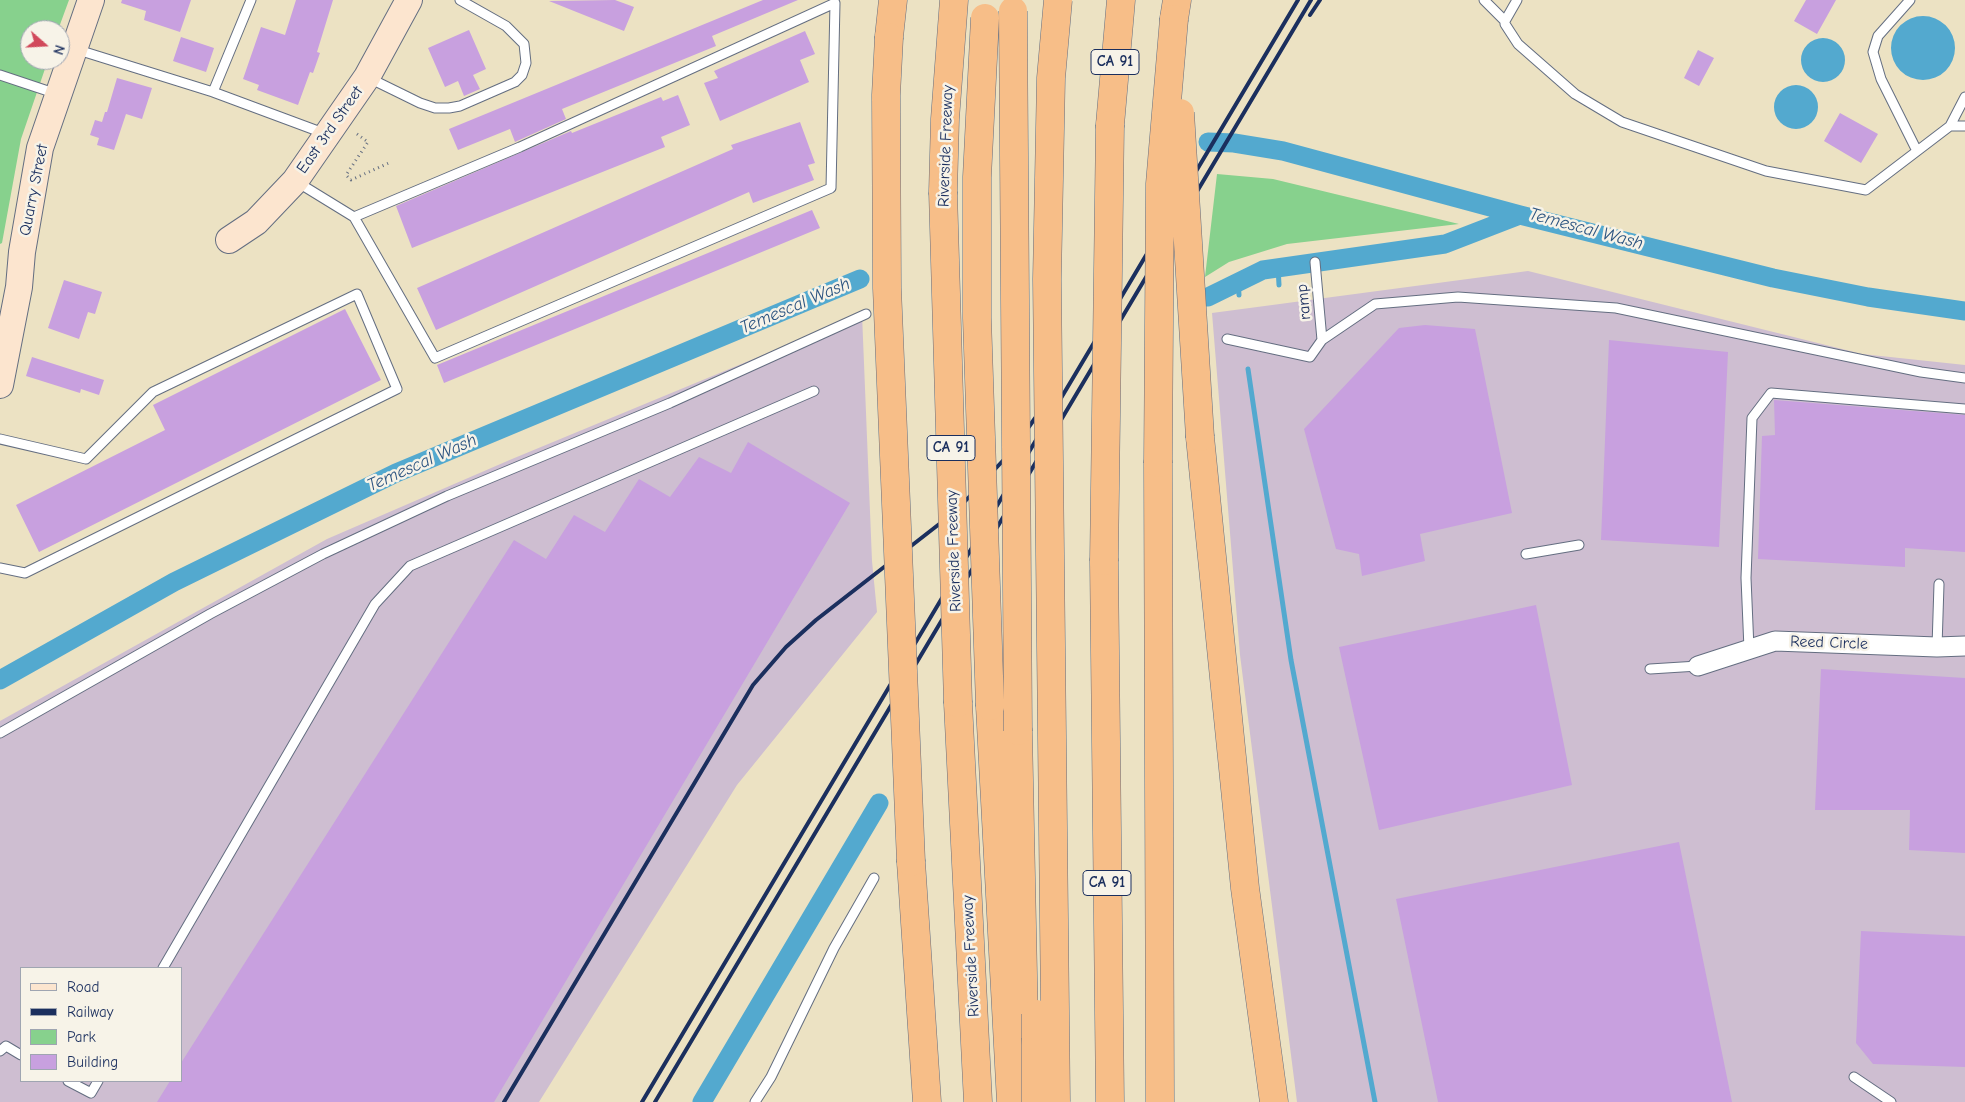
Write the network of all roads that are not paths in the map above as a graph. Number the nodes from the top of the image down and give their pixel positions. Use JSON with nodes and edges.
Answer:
{"nodes":[{"id":1,"x":91,"y":0,"type":"edge"},
{"id":2,"x":251,"y":0,"type":"edge"},
{"id":3,"x":409,"y":0,"type":"edge"},
{"id":4,"x":460,"y":0,"type":"edge"},
{"id":5,"x":893,"y":0,"type":"edge"},
{"id":6,"x":1042,"y":0,"type":"edge"},
{"id":7,"x":1058,"y":0,"type":"edge"},
{"id":8,"x":1063,"y":0,"type":"edge"},
{"id":9,"x":1121,"y":0,"type":"edge"},
{"id":10,"x":1484,"y":0,"type":"edge"},
{"id":11,"x":1517,"y":0,"type":"edge"},
{"id":12,"x":1910,"y":0,"type":"edge"},
{"id":13,"x":1014,"y":6,"type":"edge"},
{"id":14,"x":986,"y":9,"type":"edge"},
{"id":15,"x":1176,"y":10,"type":"edge"},
{"id":16,"x":953,"y":12,"type":"edge"},
{"id":17,"x":1505,"y":21,"type":"junction"},
{"id":18,"x":74,"y":49,"type":"junction"},
{"id":19,"x":0,"y":75,"type":"edge"},
{"id":20,"x":367,"y":77,"type":"junction"},
{"id":21,"x":214,"y":92,"type":"junction"},
{"id":22,"x":58,"y":95,"type":"junction"},
{"id":23,"x":1965,"y":97,"type":"edge"},
{"id":24,"x":1950,"y":126,"type":"junction"},
{"id":25,"x":1965,"y":126,"type":"edge"},
{"id":26,"x":328,"y":135,"type":"junction"},
{"id":27,"x":1917,"y":151,"type":"junction"},
{"id":28,"x":295,"y":181,"type":"junction"},
{"id":29,"x":354,"y":217,"type":"junction"},
{"id":30,"x":228,"y":240,"type":"dead end"},
{"id":31,"x":1315,"y":262,"type":"dead end"},
{"id":32,"x":10,"y":284,"type":"edge"},
{"id":33,"x":866,"y":314,"type":"dead end"},
{"id":34,"x":1227,"y":339,"type":"dead end"},
{"id":35,"x":1322,"y":340,"type":"junction"},
{"id":36,"x":1965,"y":378,"type":"edge"},
{"id":37,"x":0,"y":385,"type":"edge"},
{"id":38,"x":814,"y":390,"type":"dead end"},
{"id":39,"x":1965,"y":409,"type":"edge"},
{"id":40,"x":0,"y":439,"type":"edge"},
{"id":41,"x":1579,"y":545,"type":"dead end"},
{"id":42,"x":1526,"y":554,"type":"dead end"},
{"id":43,"x":0,"y":568,"type":"edge"},
{"id":44,"x":1939,"y":584,"type":"dead end"},
{"id":45,"x":1965,"y":646,"type":"edge"},
{"id":46,"x":1937,"y":647,"type":"junction"},
{"id":47,"x":1749,"y":650,"type":"junction"},
{"id":48,"x":1698,"y":666,"type":"joint"},
{"id":49,"x":1650,"y":669,"type":"dead end"},
{"id":50,"x":1160,"y":720,"type":"junction"},
{"id":51,"x":1031,"y":729,"type":"junction"},
{"id":52,"x":0,"y":733,"type":"edge"},
{"id":53,"x":911,"y":862,"type":"junction"},
{"id":54,"x":874,"y":878,"type":"dead end"},
{"id":55,"x":164,"y":967,"type":"edge"},
{"id":56,"x":0,"y":1051,"type":"edge"},
{"id":57,"x":20,"y":1054,"type":"edge"},
{"id":58,"x":1854,"y":1076,"type":"dead end"},
{"id":59,"x":70,"y":1082,"type":"edge"},
{"id":60,"x":97,"y":1082,"type":"edge"},
{"id":61,"x":755,"y":1102,"type":"edge"},
{"id":62,"x":910,"y":1102,"type":"edge"},
{"id":63,"x":927,"y":1102,"type":"edge"},
{"id":64,"x":978,"y":1102,"type":"edge"},
{"id":65,"x":1011,"y":1102,"type":"edge"},
{"id":66,"x":1030,"y":1102,"type":"edge"},
{"id":67,"x":1036,"y":1102,"type":"edge"},
{"id":68,"x":1056,"y":1102,"type":"edge"},
{"id":69,"x":1061,"y":1102,"type":"edge"},
{"id":70,"x":1110,"y":1102,"type":"edge"},
{"id":71,"x":1160,"y":1102,"type":"edge"},
{"id":72,"x":1179,"y":1102,"type":"edge"},
{"id":73,"x":1274,"y":1102,"type":"edge"},
{"id":74,"x":1891,"y":1102,"type":"edge"}],
"edges":[{"from":1,"to":18,"type":"street","name":"Quarry Street"},
{"from":2,"to":21,"type":"lane"},
{"from":3,"to":20,"type":"street","name":"East 3rd Street"},
{"from":4,"to":20,"type":"lane"},
{"from":5,"to":53,"type":"highway","bridge":true},
{"from":6,"to":67,"type":"highway","bridge":true},
{"from":7,"to":68,"type":"highway","bridge":true},
{"from":8,"to":51,"type":"highway","bridge":true},
{"from":9,"to":70,"type":"highway","number":"CA 91","bridge":true},
{"from":10,"to":17,"type":"lane"},
{"from":11,"to":17,"type":"lane"},
{"from":12,"to":27,"type":"lane"},
{"from":13,"to":51,"type":"highway","bridge":true},
{"from":14,"to":65,"type":"highway","bridge":true},
{"from":15,"to":50,"type":"highway","bridge":true},
{"from":15,"to":73,"type":"highway","bridge":true},
{"from":16,"to":64,"type":"highway","name":"Riverside Freeway","number":"CA 91","bridge":true},
{"from":17,"to":27,"type":"lane"},
{"from":18,"to":21,"type":"lane"},
{"from":18,"to":22,"type":"street","name":"Quarry Street"},
{"from":19,"to":22,"type":"lane"},
{"from":20,"to":26,"type":"street","name":"East 3rd Street"},
{"from":21,"to":26,"type":"lane"},
{"from":22,"to":32,"type":"street","name":"Quarry Street"},
{"from":23,"to":24,"type":"lane"},
{"from":24,"to":25,"type":"lane"},
{"from":24,"to":27,"type":"lane"},
{"from":26,"to":28,"type":"street","name":"East 3rd Street"},
{"from":28,"to":29,"type":"lane"},
{"from":28,"to":30,"type":"street","name":"East 3rd Street"},
{"from":29,"to":29,"type":"lane"},
{"from":31,"to":35,"type":"lane","name":"ramp"},
{"from":32,"to":37,"type":"street","name":"Quarry Street"},
{"from":33,"to":52,"type":"lane"},
{"from":34,"to":35,"type":"lane"},
{"from":35,"to":36,"type":"lane"},
{"from":38,"to":55,"type":"lane"},
{"from":39,"to":47,"type":"lane"},
{"from":40,"to":43,"type":"lane"},
{"from":41,"to":42,"type":"lane"},
{"from":44,"to":46,"type":"lane"},
{"from":45,"to":46,"type":"street","name":"Reed Circle"},
{"from":46,"to":47,"type":"street","name":"Reed Circle"},
{"from":47,"to":48,"type":"street","name":"Reed Circle"},
{"from":48,"to":49,"type":"lane"},
{"from":50,"to":71,"type":"highway"},
{"from":50,"to":72,"type":"highway"},
{"from":51,"to":66,"type":"highway"},
{"from":51,"to":69,"type":"highway"},
{"from":53,"to":62,"type":"highway"},
{"from":53,"to":63,"type":"highway"},
{"from":54,"to":61,"type":"lane"},
{"from":56,"to":57,"type":"lane"},
{"from":58,"to":74,"type":"lane"},
{"from":59,"to":60,"type":"lane"}]}
